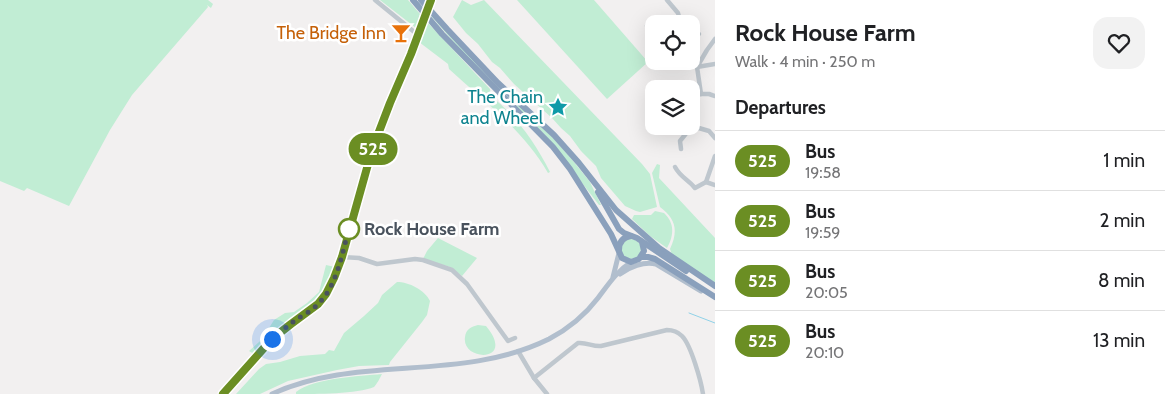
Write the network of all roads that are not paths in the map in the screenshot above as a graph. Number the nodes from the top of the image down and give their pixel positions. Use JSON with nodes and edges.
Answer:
{"nodes":[{"id":1,"x":375,"y":0,"type":"edge"},
{"id":2,"x":413,"y":0,"type":"edge"},
{"id":3,"x":421,"y":0,"type":"edge"},
{"id":4,"x":431,"y":0,"type":"edge"},
{"id":5,"x":667,"y":0,"type":"edge"},
{"id":6,"x":679,"y":15,"type":"edge"},
{"id":7,"x":419,"y":34,"type":"junction"},
{"id":8,"x":715,"y":39,"type":"edge"},
{"id":9,"x":700,"y":61,"type":"edge"},
{"id":10,"x":715,"y":64,"type":"edge"},
{"id":11,"x":700,"y":66,"type":"edge"},
{"id":12,"x":697,"y":70,"type":"edge"},
{"id":13,"x":701,"y":94,"type":"joint"},
{"id":14,"x":715,"y":96,"type":"edge"},
{"id":15,"x":700,"y":128,"type":"edge"},
{"id":16,"x":683,"y":135,"type":"edge"},
{"id":17,"x":715,"y":138,"type":"edge"},
{"id":18,"x":681,"y":148,"type":"dead end"},
{"id":19,"x":715,"y":156,"type":"edge"},
{"id":20,"x":675,"y":167,"type":"dead end"},
{"id":21,"x":592,"y":178,"type":"junction"},
{"id":22,"x":706,"y":182,"type":"junction"},
{"id":23,"x":715,"y":185,"type":"edge"},
{"id":24,"x":694,"y":188,"type":"junction"},
{"id":25,"x":698,"y":195,"type":"dead end"},
{"id":26,"x":631,"y":236,"type":"junction"},
{"id":27,"x":642,"y":242,"type":"junction"},
{"id":28,"x":619,"y":252,"type":"junction"},
{"id":29,"x":342,"y":257,"type":"junction"},
{"id":30,"x":642,"y":257,"type":"junction"},
{"id":31,"x":631,"y":262,"type":"junction"},
{"id":32,"x":613,"y":277,"type":"junction"},
{"id":33,"x":715,"y":287,"type":"edge"},
{"id":34,"x":603,"y":290,"type":"junction"},
{"id":35,"x":715,"y":297,"type":"edge"},
{"id":36,"x":515,"y":338,"type":"dead end"},
{"id":37,"x":518,"y":352,"type":"junction"},
{"id":38,"x":534,"y":378,"type":"junction"},
{"id":39,"x":223,"y":394,"type":"edge"},
{"id":40,"x":272,"y":394,"type":"edge"},
{"id":41,"x":547,"y":394,"type":"edge"},
{"id":42,"x":703,"y":394,"type":"edge"}],
"edges":[{"from":1,"to":7,"type":"street"},
{"from":2,"to":28,"type":"highway"},
{"from":3,"to":21,"type":"highway"},
{"from":4,"to":7,"type":"main road"},
{"from":5,"to":6,"type":"street"},
{"from":7,"to":29,"type":"main road"},
{"from":8,"to":9,"type":"street"},
{"from":10,"to":11,"type":"street"},
{"from":12,"to":13,"type":"street"},
{"from":13,"to":14,"type":"street"},
{"from":15,"to":17,"type":"street"},
{"from":16,"to":18,"type":"street"},
{"from":19,"to":22,"type":"street"},
{"from":20,"to":24,"type":"street"},
{"from":21,"to":26,"type":"highway"},
{"from":21,"to":33,"type":"highway"},
{"from":22,"to":23,"type":"street"},
{"from":22,"to":24,"type":"street"},
{"from":24,"to":25,"type":"street"},
{"from":26,"to":27,"type":"highway"},
{"from":26,"to":28,"type":"highway"},
{"from":27,"to":30,"type":"highway"},
{"from":27,"to":33,"type":"highway"},
{"from":28,"to":31,"type":"highway"},
{"from":28,"to":32,"type":"main road"},
{"from":29,"to":36,"type":"street"},
{"from":29,"to":39,"type":"main road"},
{"from":30,"to":31,"type":"highway"},
{"from":30,"to":35,"type":"highway"},
{"from":31,"to":32,"type":"main road"},
{"from":32,"to":34,"type":"main road"},
{"from":34,"to":35,"type":"main road"},
{"from":34,"to":37,"type":"main road"},
{"from":37,"to":38,"type":"street"},
{"from":37,"to":40,"type":"main road"},
{"from":38,"to":41,"type":"street"},
{"from":38,"to":42,"type":"street"}]}
